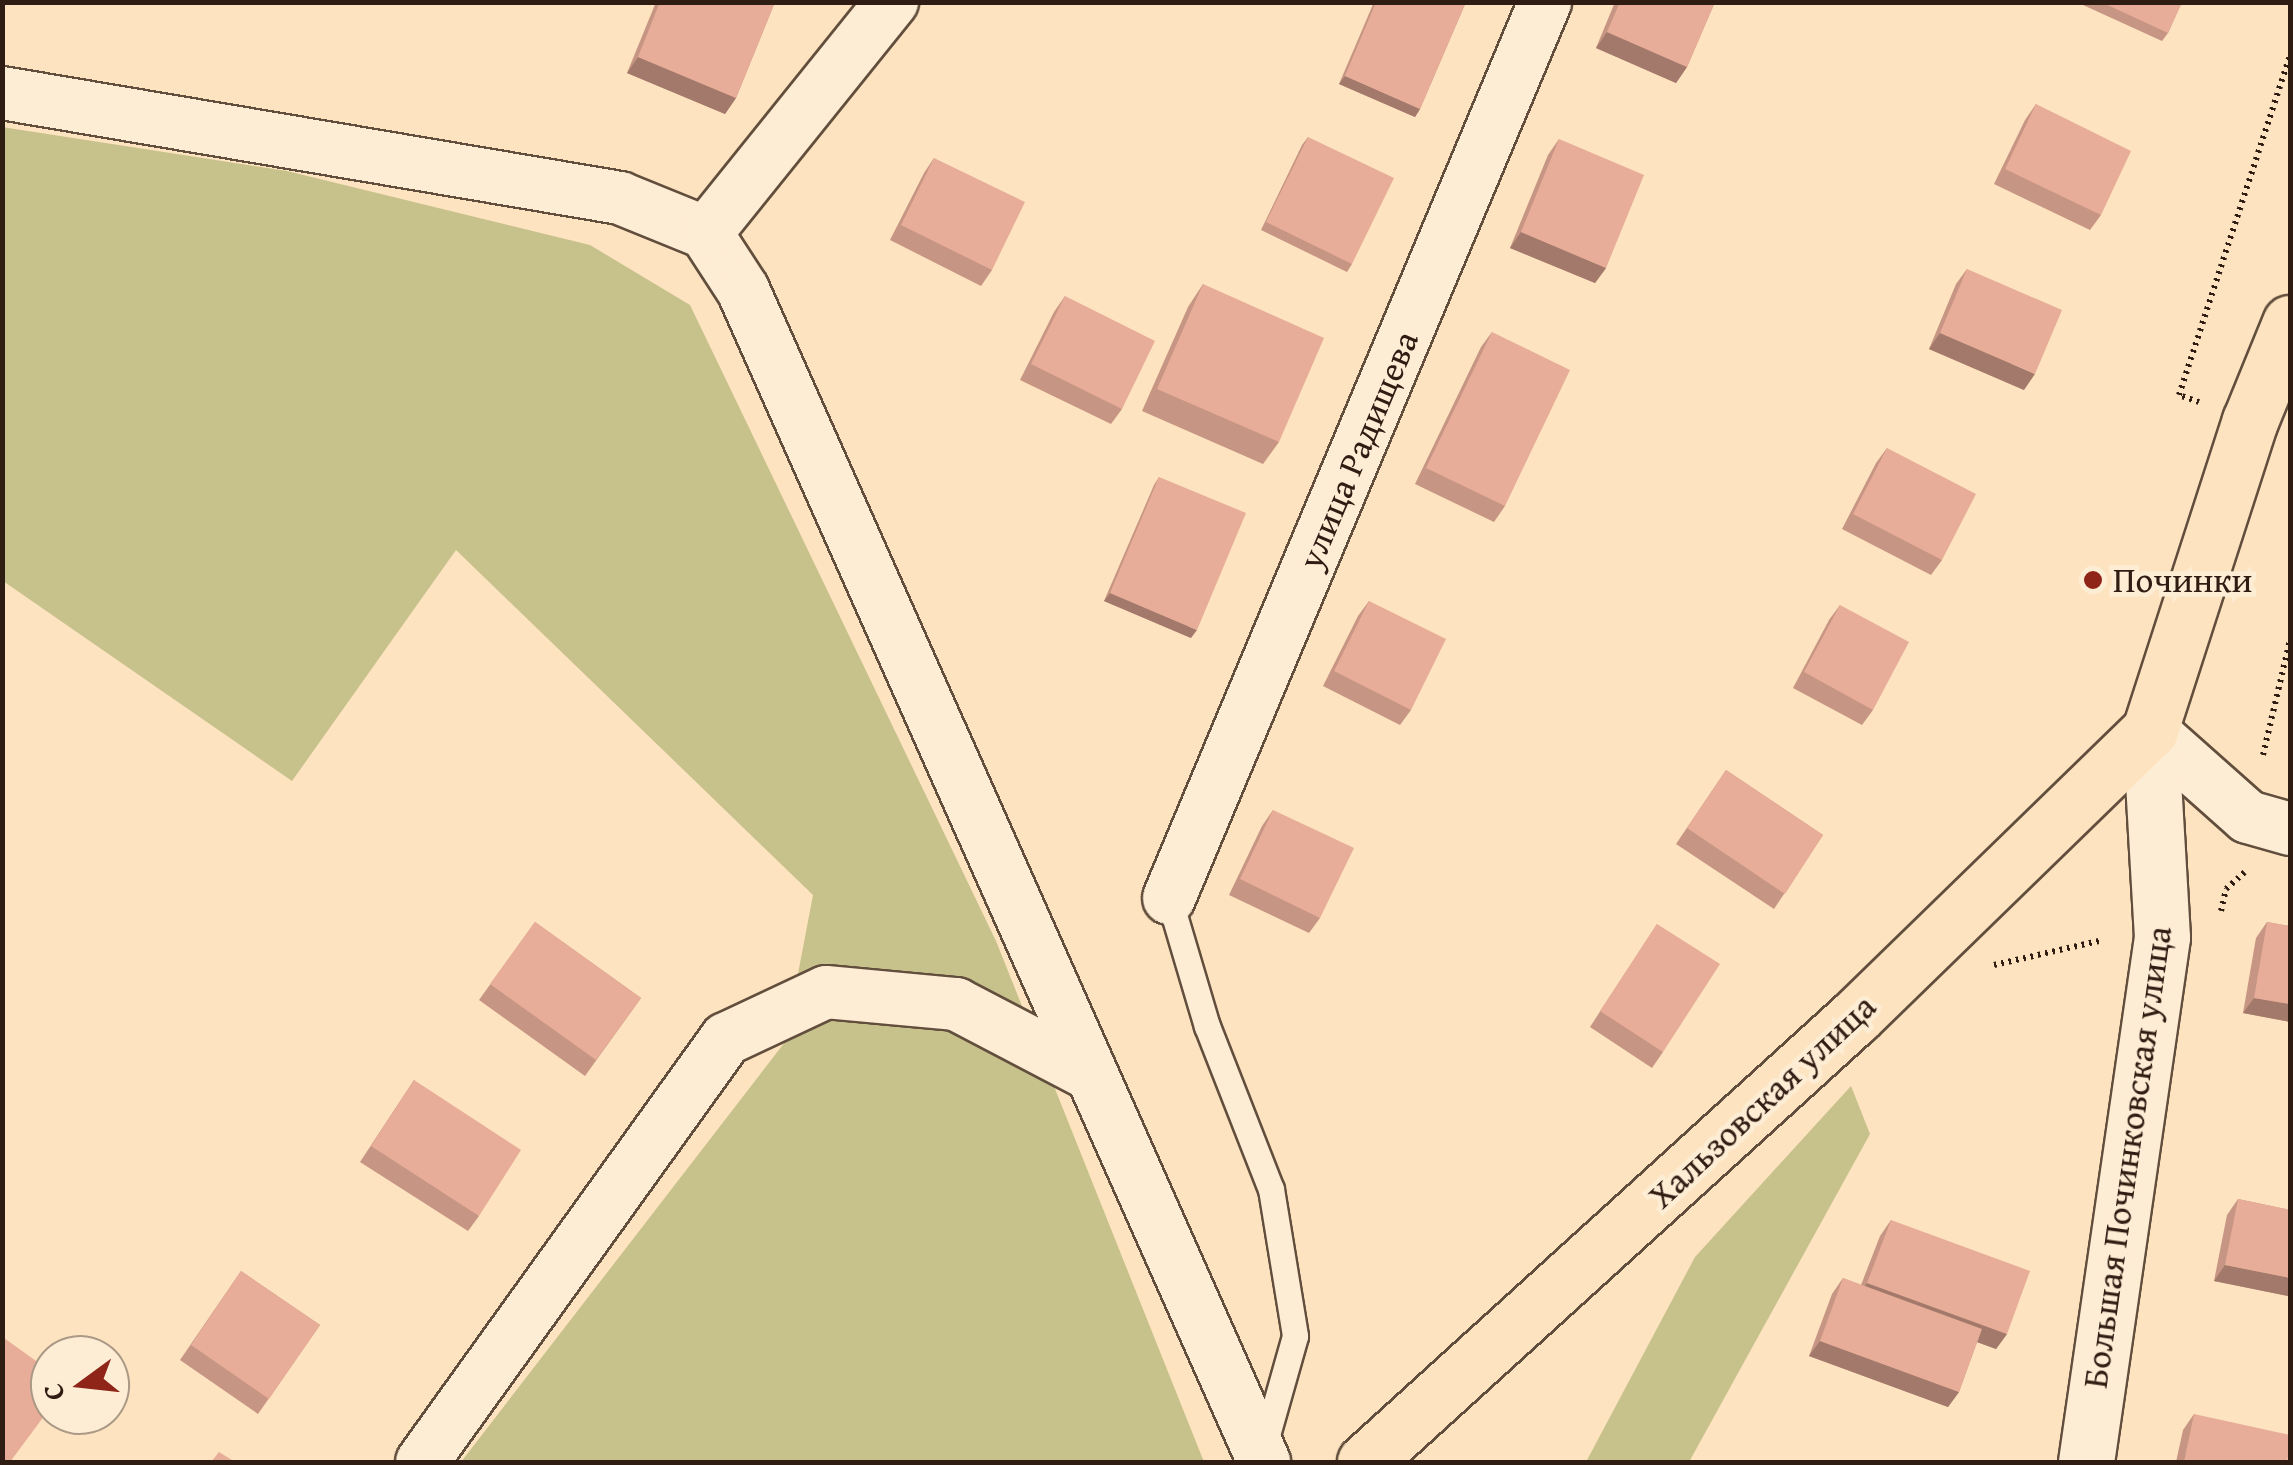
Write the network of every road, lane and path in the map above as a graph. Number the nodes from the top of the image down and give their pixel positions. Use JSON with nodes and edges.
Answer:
{"nodes":[{"id":1,"x":892,"y":2,"type":"edge"},
{"id":2,"x":1545,"y":2,"type":"edge"},
{"id":3,"x":2290,"y":54,"type":"edge"},
{"id":4,"x":2,"y":93,"type":"edge"},
{"id":5,"x":706,"y":233,"type":"junction"},
{"id":6,"x":2290,"y":323,"type":"edge"},
{"id":7,"x":2250,"y":422,"type":"junction"},
{"id":8,"x":2290,"y":640,"type":"edge"},
{"id":9,"x":2150,"y":730,"type":"junction"},
{"id":10,"x":2269,"y":823,"type":"edge"},
{"id":11,"x":2263,"y":872,"type":"dead end"},
{"id":12,"x":1169,"y":898,"type":"joint"},
{"id":13,"x":2162,"y":938,"type":"junction"},
{"id":14,"x":1980,"y":969,"type":"dead end"},
{"id":15,"x":1092,"y":1075,"type":"junction"},
{"id":16,"x":1263,"y":1459,"type":"edge"},
{"id":17,"x":422,"y":1462,"type":"edge"},
{"id":18,"x":1365,"y":1462,"type":"edge"},
{"id":19,"x":2086,"y":1462,"type":"edge"}],
"edges":[{"from":1,"to":5,"type":"street"},
{"from":2,"to":12,"type":"street","name":"улица Радищева"},
{"from":3,"to":7,"type":"path"},
{"from":4,"to":5,"type":"street"},
{"from":5,"to":15,"type":"street"},
{"from":6,"to":7,"type":"main road"},
{"from":7,"to":9,"type":"main road"},
{"from":8,"to":10,"type":"path"},
{"from":9,"to":10,"type":"street"},
{"from":9,"to":13,"type":"street","name":"Большая Починковская улица"},
{"from":9,"to":18,"type":"main road","name":"Хальзовская улица"},
{"from":11,"to":13,"type":"path"},
{"from":12,"to":16,"type":"lane"},
{"from":13,"to":14,"type":"path"},
{"from":13,"to":19,"type":"street","name":"Большая Починковская улица"},
{"from":15,"to":16,"type":"street"},
{"from":15,"to":17,"type":"street"}]}
